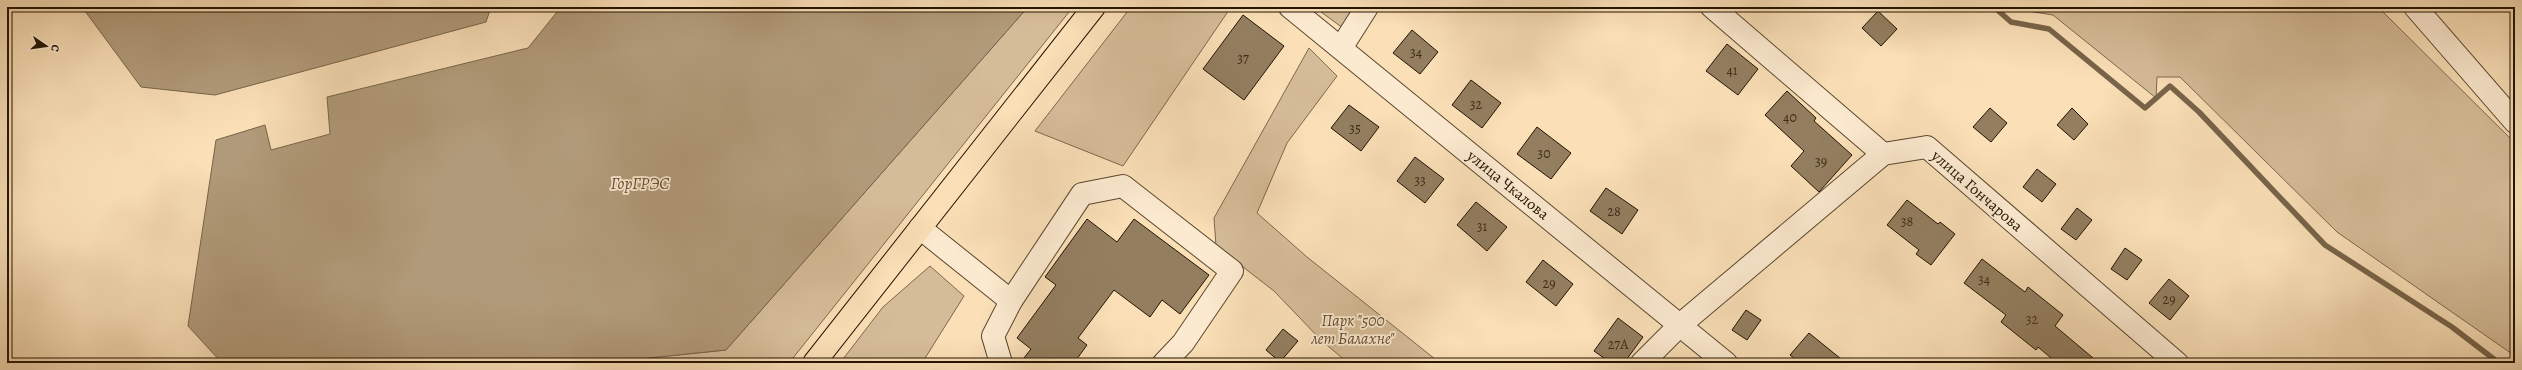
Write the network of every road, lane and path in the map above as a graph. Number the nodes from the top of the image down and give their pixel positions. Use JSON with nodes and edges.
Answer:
{"nodes":[{"id":1,"x":1094,"y":7,"type":"edge"},
{"id":2,"x":1290,"y":7,"type":"edge"},
{"id":3,"x":1367,"y":7,"type":"edge"},
{"id":4,"x":1712,"y":7,"type":"edge"},
{"id":5,"x":2415,"y":7,"type":"edge"},
{"id":6,"x":1341,"y":48,"type":"junction"},
{"id":7,"x":2515,"y":122,"type":"edge"},
{"id":8,"x":1883,"y":154,"type":"junction"},
{"id":9,"x":920,"y":228,"type":"junction"},
{"id":10,"x":1011,"y":301,"type":"junction"},
{"id":11,"x":1680,"y":325,"type":"junction"},
{"id":12,"x":814,"y":363,"type":"edge"},
{"id":13,"x":1001,"y":363,"type":"edge"},
{"id":14,"x":1164,"y":363,"type":"edge"},
{"id":15,"x":1642,"y":363,"type":"edge"},
{"id":16,"x":1726,"y":363,"type":"edge"},
{"id":17,"x":2177,"y":363,"type":"edge"}],
"edges":[{"from":1,"to":9,"type":"main road"},
{"from":2,"to":6,"type":"street","name":"улица Чкалова"},
{"from":3,"to":6,"type":"street"},
{"from":4,"to":8,"type":"street"},
{"from":5,"to":7,"type":"street"},
{"from":6,"to":11,"type":"street","name":"улица Чкалова"},
{"from":8,"to":11,"type":"street"},
{"from":8,"to":17,"type":"street","name":"улица Гончарова"},
{"from":9,"to":10,"type":"street"},
{"from":9,"to":12,"type":"main road"},
{"from":10,"to":13,"type":"street"},
{"from":10,"to":14,"type":"street"},
{"from":11,"to":15,"type":"street"},
{"from":11,"to":16,"type":"street","name":"улица Чкалова"}]}
